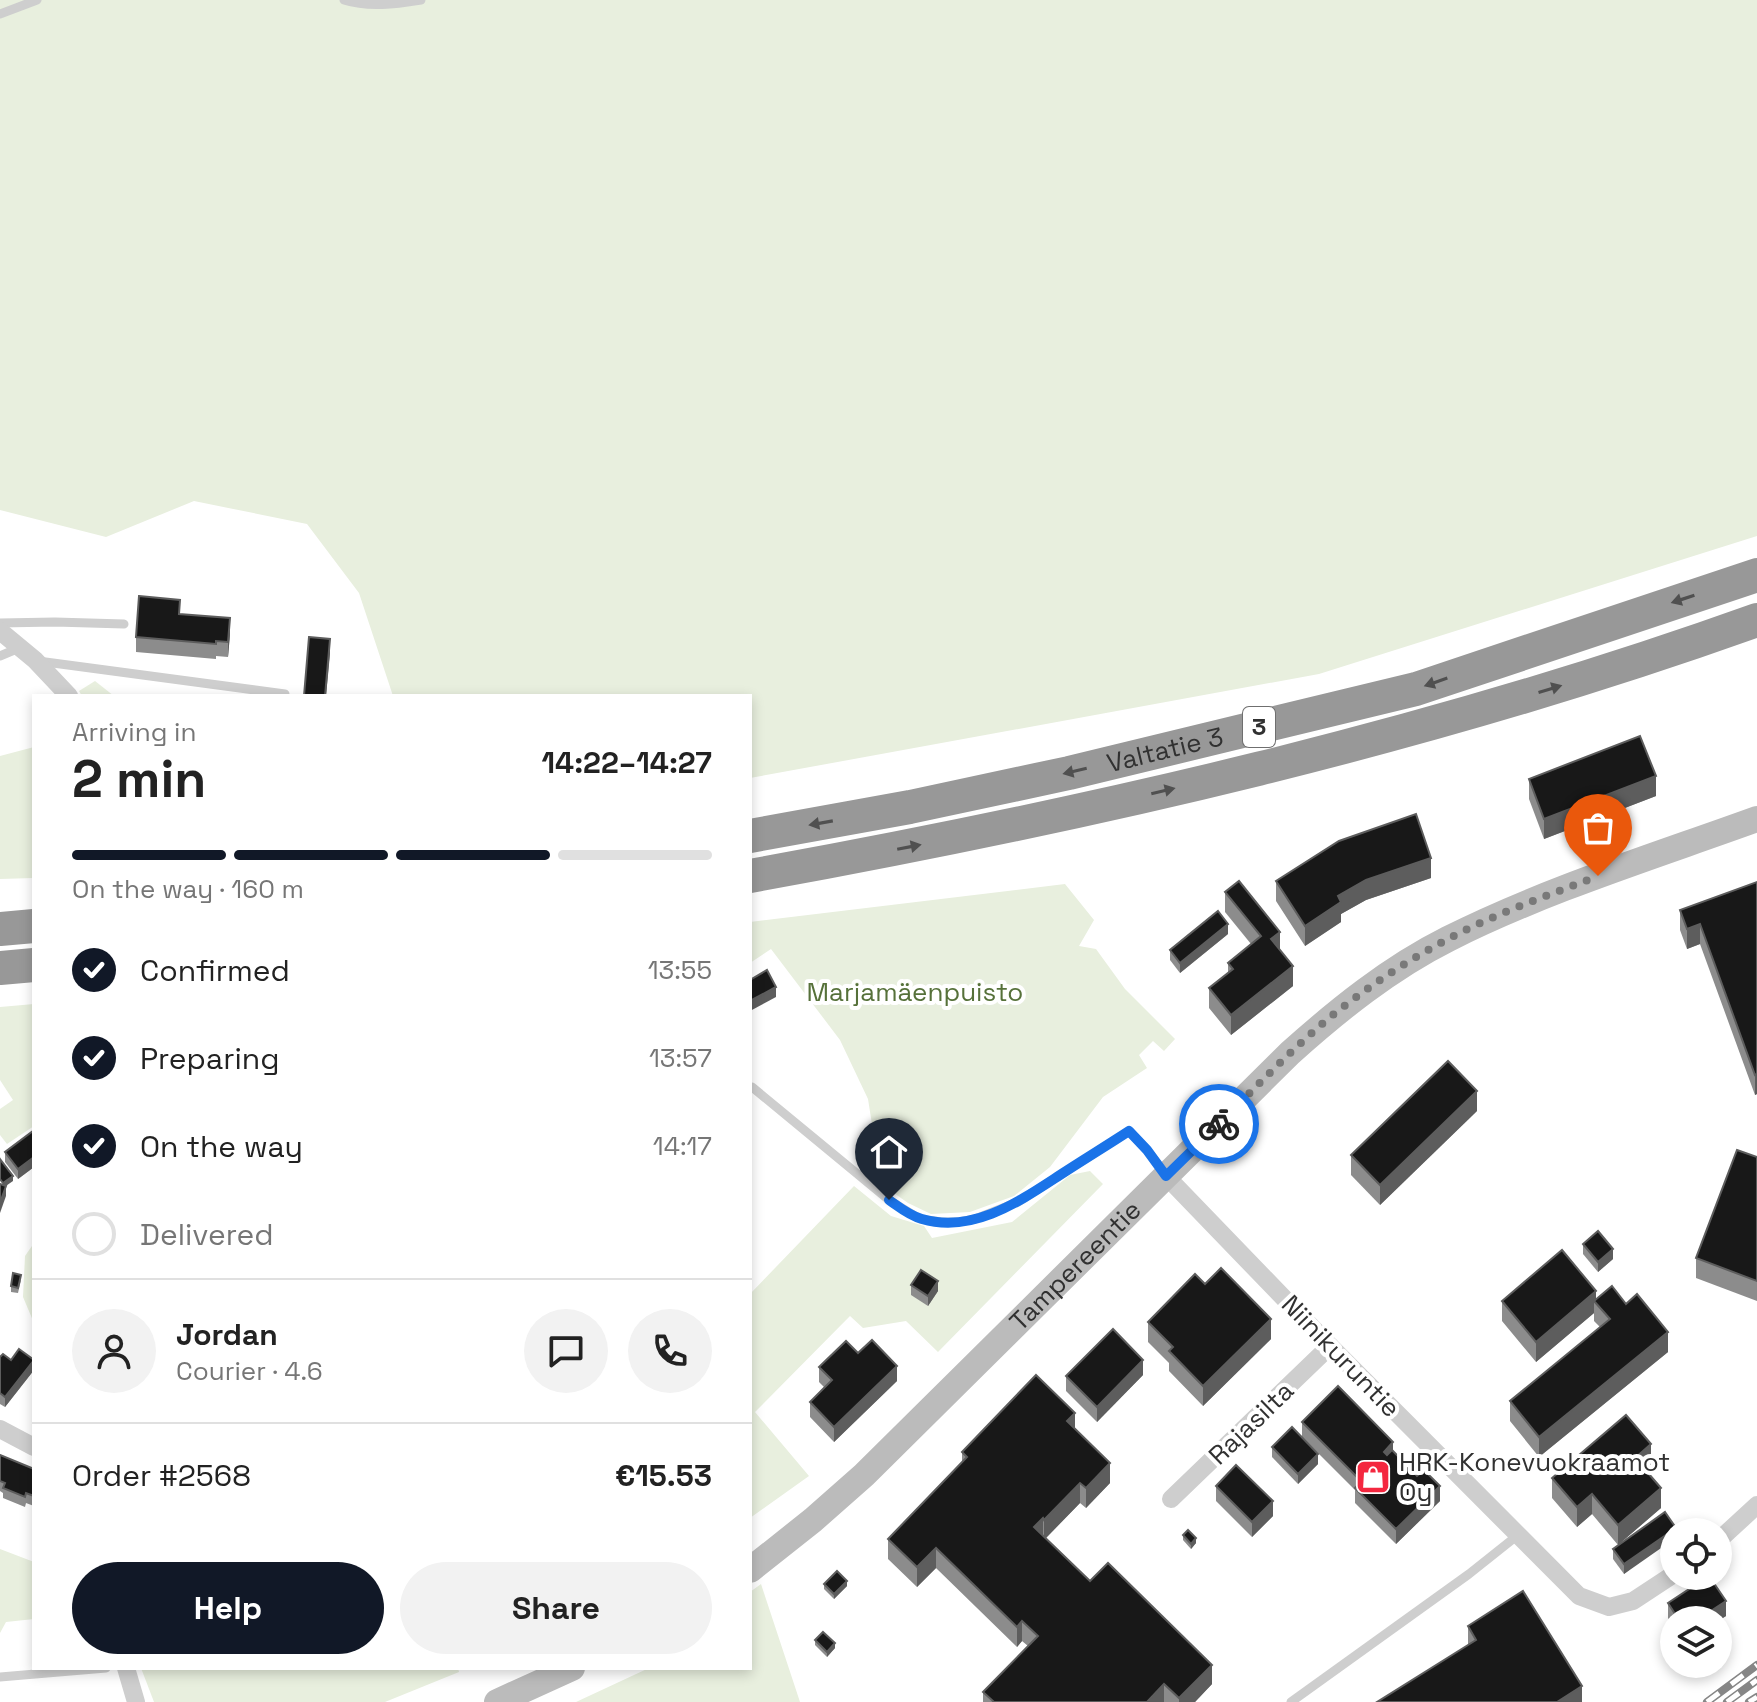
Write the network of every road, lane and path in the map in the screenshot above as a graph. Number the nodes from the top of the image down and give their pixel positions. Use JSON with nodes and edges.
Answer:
{"nodes":[{"id":1,"x":37,"y":0,"type":"edge"},
{"id":2,"x":344,"y":0,"type":"edge"},
{"id":3,"x":421,"y":0,"type":"edge"},
{"id":4,"x":0,"y":14,"type":"edge"},
{"id":5,"x":1757,"y":575,"type":"edge"},
{"id":6,"x":1757,"y":620,"type":"edge"},
{"id":7,"x":0,"y":623,"type":"edge"},
{"id":8,"x":124,"y":624,"type":"dead end"},
{"id":9,"x":0,"y":631,"type":"edge"},
{"id":10,"x":20,"y":648,"type":"junction"},
{"id":11,"x":0,"y":656,"type":"edge"},
{"id":12,"x":35,"y":660,"type":"junction"},
{"id":13,"x":67,"y":694,"type":"edge"},
{"id":14,"x":285,"y":694,"type":"edge"},
{"id":15,"x":1757,"y":819,"type":"edge"},
{"id":16,"x":752,"y":836,"type":"edge"},
{"id":17,"x":752,"y":876,"type":"edge"},
{"id":18,"x":32,"y":926,"type":"edge"},
{"id":19,"x":0,"y":929,"type":"edge"},
{"id":20,"x":32,"y":965,"type":"edge"},
{"id":21,"x":0,"y":968,"type":"edge"},
{"id":22,"x":752,"y":1087,"type":"edge"},
{"id":23,"x":1166,"y":1176,"type":"junction"},
{"id":24,"x":1330,"y":1346,"type":"junction"},
{"id":25,"x":0,"y":1429,"type":"edge"},
{"id":26,"x":32,"y":1446,"type":"edge"},
{"id":27,"x":1171,"y":1499,"type":"dead end"},
{"id":28,"x":1757,"y":1505,"type":"edge"},
{"id":29,"x":1732,"y":1528,"type":"edge"},
{"id":30,"x":1518,"y":1535,"type":"junction"},
{"id":31,"x":752,"y":1568,"type":"edge"},
{"id":32,"x":1660,"y":1583,"type":"edge"},
{"id":33,"x":82,"y":1670,"type":"edge"},
{"id":34,"x":127,"y":1670,"type":"edge"},
{"id":35,"x":568,"y":1670,"type":"edge"},
{"id":36,"x":0,"y":1677,"type":"edge"},
{"id":37,"x":136,"y":1702,"type":"edge"},
{"id":38,"x":497,"y":1702,"type":"edge"},
{"id":39,"x":1291,"y":1702,"type":"edge"}],
"edges":[{"from":1,"to":4,"type":"lane"},
{"from":2,"to":3,"type":"lane"},
{"from":5,"to":16,"type":"highway","name":"Valtatie 3","number":"3","one_way":true},
{"from":17,"to":6,"type":"highway","name":"Valtatie 3","number":"3","one_way":true},
{"from":7,"to":8,"type":"lane"},
{"from":9,"to":10,"type":"street"},
{"from":10,"to":11,"type":"lane"},
{"from":10,"to":12,"type":"street"},
{"from":12,"to":13,"type":"street"},
{"from":12,"to":14,"type":"lane"},
{"from":15,"to":23,"type":"main road","name":"Tampereentie"},
{"from":18,"to":19,"type":"highway"},
{"from":20,"to":21,"type":"highway"},
{"from":22,"to":23,"type":"lane"},
{"from":23,"to":24,"type":"street","name":"Niinikuruntie"},
{"from":23,"to":31,"type":"main road","name":"Tampereentie"},
{"from":24,"to":27,"type":"street","name":"Rajasilta"},
{"from":24,"to":30,"type":"street","name":"Niinikuruntie"},
{"from":25,"to":26,"type":"street"},
{"from":28,"to":29,"type":"street"},
{"from":30,"to":32,"type":"street","name":"Niinikuruntie"},
{"from":30,"to":39,"type":"lane"},
{"from":33,"to":36,"type":"lane"},
{"from":34,"to":37,"type":"street"},
{"from":35,"to":38,"type":"main road"}]}
